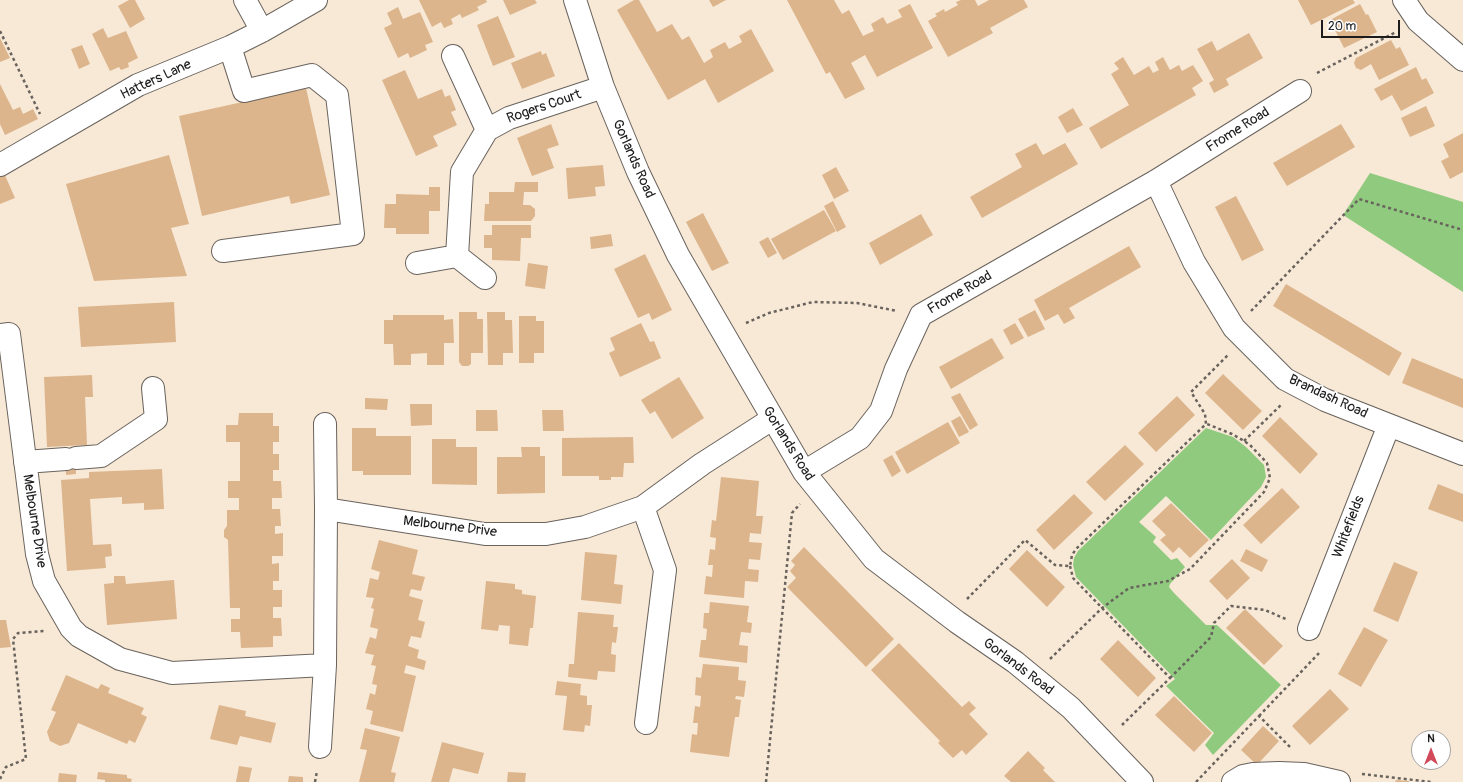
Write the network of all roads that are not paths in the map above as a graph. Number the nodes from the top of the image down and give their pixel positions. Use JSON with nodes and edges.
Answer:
{"nodes":[{"id":1,"x":245,"y":0,"type":"edge"},
{"id":2,"x":316,"y":0,"type":"edge"},
{"id":3,"x":575,"y":0,"type":"edge"},
{"id":4,"x":1404,"y":0,"type":"edge"},
{"id":5,"x":262,"y":32,"type":"junction"},
{"id":6,"x":230,"y":47,"type":"junction"},
{"id":7,"x":453,"y":56,"type":"dead end"},
{"id":8,"x":1463,"y":60,"type":"edge"},
{"id":9,"x":603,"y":87,"type":"junction"},
{"id":10,"x":1300,"y":91,"type":"road end"},
{"id":11,"x":487,"y":130,"type":"junction"},
{"id":12,"x":1,"y":162,"type":"edge"},
{"id":13,"x":1156,"y":181,"type":"junction"},
{"id":14,"x":223,"y":251,"type":"dead end"},
{"id":15,"x":457,"y":256,"type":"junction"},
{"id":16,"x":417,"y":264,"type":"dead end"},
{"id":17,"x":485,"y":278,"type":"dead end"},
{"id":18,"x":4,"y":335,"type":"edge"},
{"id":19,"x":153,"y":388,"type":"dead end"},
{"id":20,"x":772,"y":419,"type":"junction"},
{"id":21,"x":324,"y":424,"type":"dead end"},
{"id":22,"x":1389,"y":424,"type":"junction"},
{"id":23,"x":1463,"y":454,"type":"edge"},
{"id":24,"x":25,"y":462,"type":"junction"},
{"id":25,"x":809,"y":479,"type":"junction"},
{"id":26,"x":643,"y":507,"type":"junction"},
{"id":27,"x":326,"y":510,"type":"junction"},
{"id":28,"x":1309,"y":629,"type":"road end"},
{"id":29,"x":325,"y":665,"type":"junction"},
{"id":30,"x":646,"y":724,"type":"dead end"},
{"id":31,"x":320,"y":747,"type":"dead end"},
{"id":32,"x":1142,"y":782,"type":"edge"},
{"id":33,"x":1233,"y":782,"type":"edge"},
{"id":34,"x":1340,"y":782,"type":"edge"}],
"edges":[{"from":1,"to":5,"type":"street"},
{"from":2,"to":5,"type":"street","name":"Hatters Lane"},
{"from":3,"to":9,"type":"street","name":"Gorlands Road"},
{"from":4,"to":8,"type":"street"},
{"from":5,"to":6,"type":"street","name":"Hatters Lane"},
{"from":6,"to":12,"type":"street","name":"Hatters Lane"},
{"from":6,"to":14,"type":"street"},
{"from":7,"to":11,"type":"street"},
{"from":9,"to":11,"type":"street","name":"Rogers Court"},
{"from":9,"to":20,"type":"street","name":"Gorlands Road"},
{"from":10,"to":13,"type":"street","name":"Frome Road"},
{"from":11,"to":15,"type":"street","name":"Rogers Court"},
{"from":13,"to":22,"type":"street","name":"Brandash Road"},
{"from":13,"to":25,"type":"street","name":"Frome Road"},
{"from":15,"to":16,"type":"street"},
{"from":15,"to":17,"type":"street"},
{"from":18,"to":24,"type":"street","name":"Melbourne Drive"},
{"from":19,"to":24,"type":"street"},
{"from":20,"to":25,"type":"street","name":"Gorlands Road"},
{"from":20,"to":26,"type":"street","name":"Melbourne Drive"},
{"from":21,"to":27,"type":"street"},
{"from":22,"to":23,"type":"street","name":"Brandash Road"},
{"from":22,"to":28,"type":"street","name":"Whitefields"},
{"from":24,"to":29,"type":"street","name":"Melbourne Drive"},
{"from":25,"to":32,"type":"street","name":"Gorlands Road"},
{"from":26,"to":27,"type":"street","name":"Melbourne Drive"},
{"from":26,"to":30,"type":"street"},
{"from":27,"to":29,"type":"street"},
{"from":29,"to":31,"type":"street"},
{"from":33,"to":34,"type":"street"}]}
